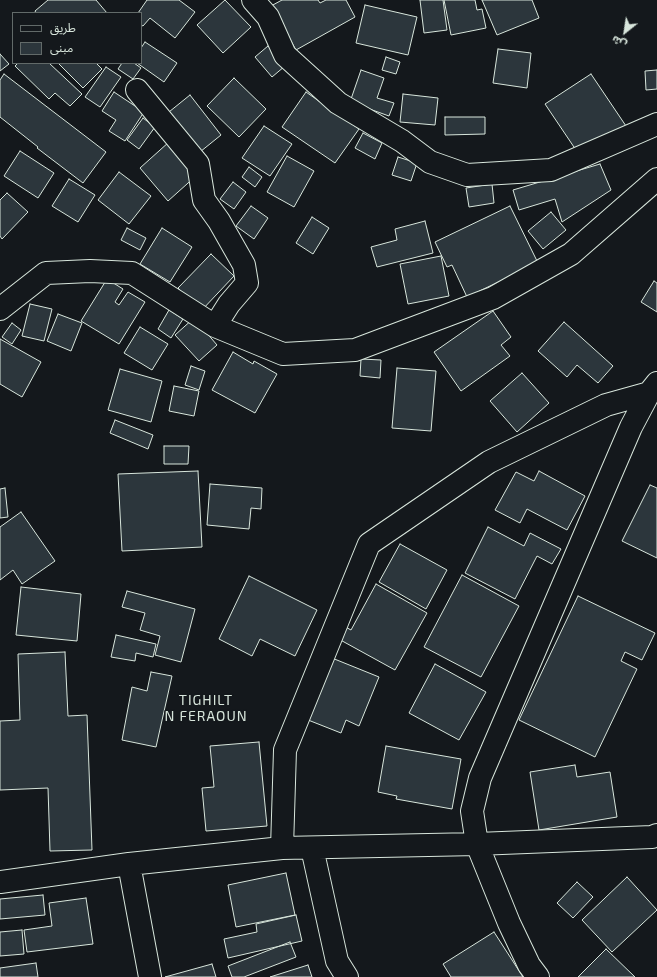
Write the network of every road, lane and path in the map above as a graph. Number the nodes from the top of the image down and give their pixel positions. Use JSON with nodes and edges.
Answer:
{"nodes":[{"id":1,"x":253,"y":0,"type":"edge"},
{"id":2,"x":137,"y":90,"type":"dead end"},
{"id":3,"x":657,"y":124,"type":"edge"},
{"id":4,"x":657,"y":179,"type":"edge"},
{"id":5,"x":0,"y":309,"type":"edge"},
{"id":6,"x":215,"y":326,"type":"junction"},
{"id":7,"x":653,"y":388,"type":"edge"},
{"id":8,"x":657,"y":835,"type":"edge"},
{"id":9,"x":477,"y":844,"type":"junction"},
{"id":10,"x":282,"y":848,"type":"junction"},
{"id":11,"x":312,"y":848,"type":"junction"},
{"id":12,"x":129,"y":864,"type":"junction"},
{"id":13,"x":0,"y":882,"type":"edge"},
{"id":14,"x":150,"y":977,"type":"edge"},
{"id":15,"x":346,"y":977,"type":"edge"},
{"id":16,"x":538,"y":977,"type":"edge"}],
"edges":[{"from":1,"to":3,"type":"street"},
{"from":2,"to":6,"type":"street"},
{"from":4,"to":6,"type":"street"},
{"from":5,"to":6,"type":"street"},
{"from":7,"to":9,"type":"street"},
{"from":7,"to":10,"type":"street"},
{"from":8,"to":9,"type":"street"},
{"from":9,"to":11,"type":"street"},
{"from":9,"to":16,"type":"street"},
{"from":10,"to":11,"type":"street"},
{"from":10,"to":12,"type":"street"},
{"from":11,"to":15,"type":"street"},
{"from":12,"to":13,"type":"street"},
{"from":12,"to":14,"type":"street"}]}
